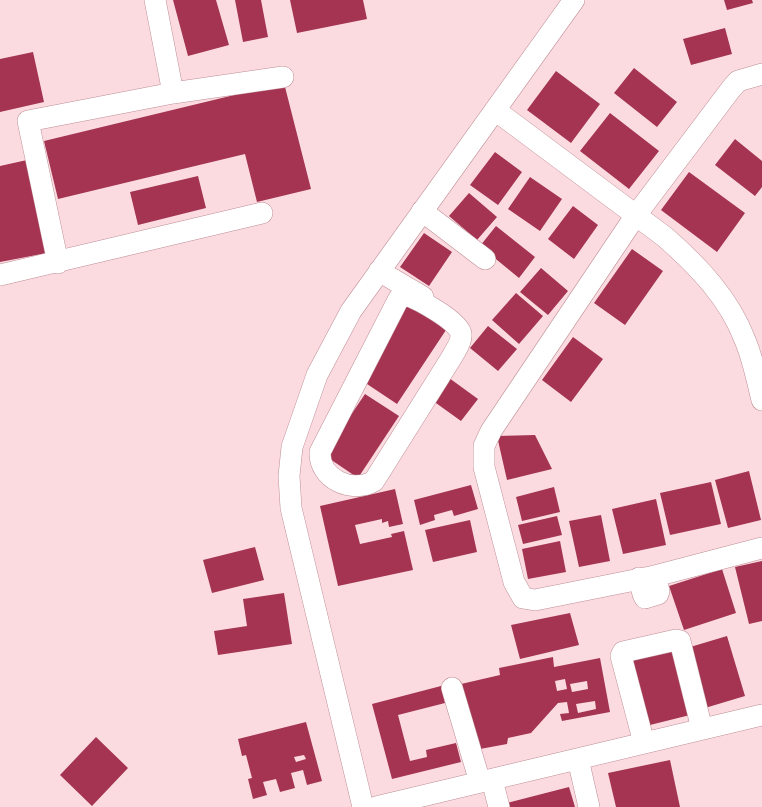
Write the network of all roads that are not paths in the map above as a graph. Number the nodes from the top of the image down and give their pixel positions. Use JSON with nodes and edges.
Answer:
{"nodes":[{"id":1,"x":155,"y":0,"type":"edge"},
{"id":2,"x":574,"y":0,"type":"edge"},
{"id":3,"x":762,"y":74,"type":"edge"},
{"id":4,"x":283,"y":77,"type":"dead end"},
{"id":5,"x":173,"y":93,"type":"junction"},
{"id":6,"x":495,"y":110,"type":"junction"},
{"id":7,"x":422,"y":211,"type":"junction"},
{"id":8,"x":262,"y":213,"type":"dead end"},
{"id":9,"x":636,"y":215,"type":"junction"},
{"id":10,"x":485,"y":259,"type":"dead end"},
{"id":11,"x":58,"y":263,"type":"junction"},
{"id":12,"x":379,"y":271,"type":"junction"},
{"id":13,"x":0,"y":275,"type":"edge"},
{"id":14,"x":432,"y":302,"type":"dead end"},
{"id":15,"x":761,"y":393,"type":"edge"},
{"id":16,"x":323,"y":446,"type":"junction"},
{"id":17,"x":292,"y":447,"type":"junction"},
{"id":18,"x":762,"y":548,"type":"edge"},
{"id":19,"x":452,"y":688,"type":"dead end"},
{"id":20,"x":762,"y":715,"type":"edge"},
{"id":21,"x":702,"y":729,"type":"junction"},
{"id":22,"x":644,"y":743,"type":"junction"},
{"id":23,"x":578,"y":759,"type":"junction"},
{"id":24,"x":486,"y":781,"type":"junction"},
{"id":25,"x":363,"y":807,"type":"edge"},
{"id":26,"x":376,"y":807,"type":"edge"},
{"id":27,"x":498,"y":807,"type":"edge"},
{"id":28,"x":589,"y":807,"type":"edge"}],
"edges":[{"from":1,"to":5,"type":"street"},
{"from":2,"to":6,"type":"street"},
{"from":3,"to":9,"type":"street"},
{"from":4,"to":5,"type":"street"},
{"from":5,"to":11,"type":"street"},
{"from":6,"to":7,"type":"street"},
{"from":6,"to":9,"type":"street"},
{"from":7,"to":10,"type":"street"},
{"from":7,"to":12,"type":"street"},
{"from":8,"to":11,"type":"street"},
{"from":9,"to":15,"type":"street"},
{"from":9,"to":18,"type":"street"},
{"from":11,"to":13,"type":"street"},
{"from":12,"to":14,"type":"street"},
{"from":12,"to":17,"type":"street"},
{"from":16,"to":16,"type":"street"},
{"from":16,"to":17,"type":"street"},
{"from":17,"to":25,"type":"street"},
{"from":19,"to":24,"type":"street"},
{"from":20,"to":21,"type":"street"},
{"from":21,"to":22,"type":"street"},
{"from":21,"to":22,"type":"street"},
{"from":22,"to":23,"type":"street"},
{"from":23,"to":24,"type":"street"},
{"from":23,"to":28,"type":"street"},
{"from":24,"to":26,"type":"street"},
{"from":24,"to":27,"type":"street"}]}
